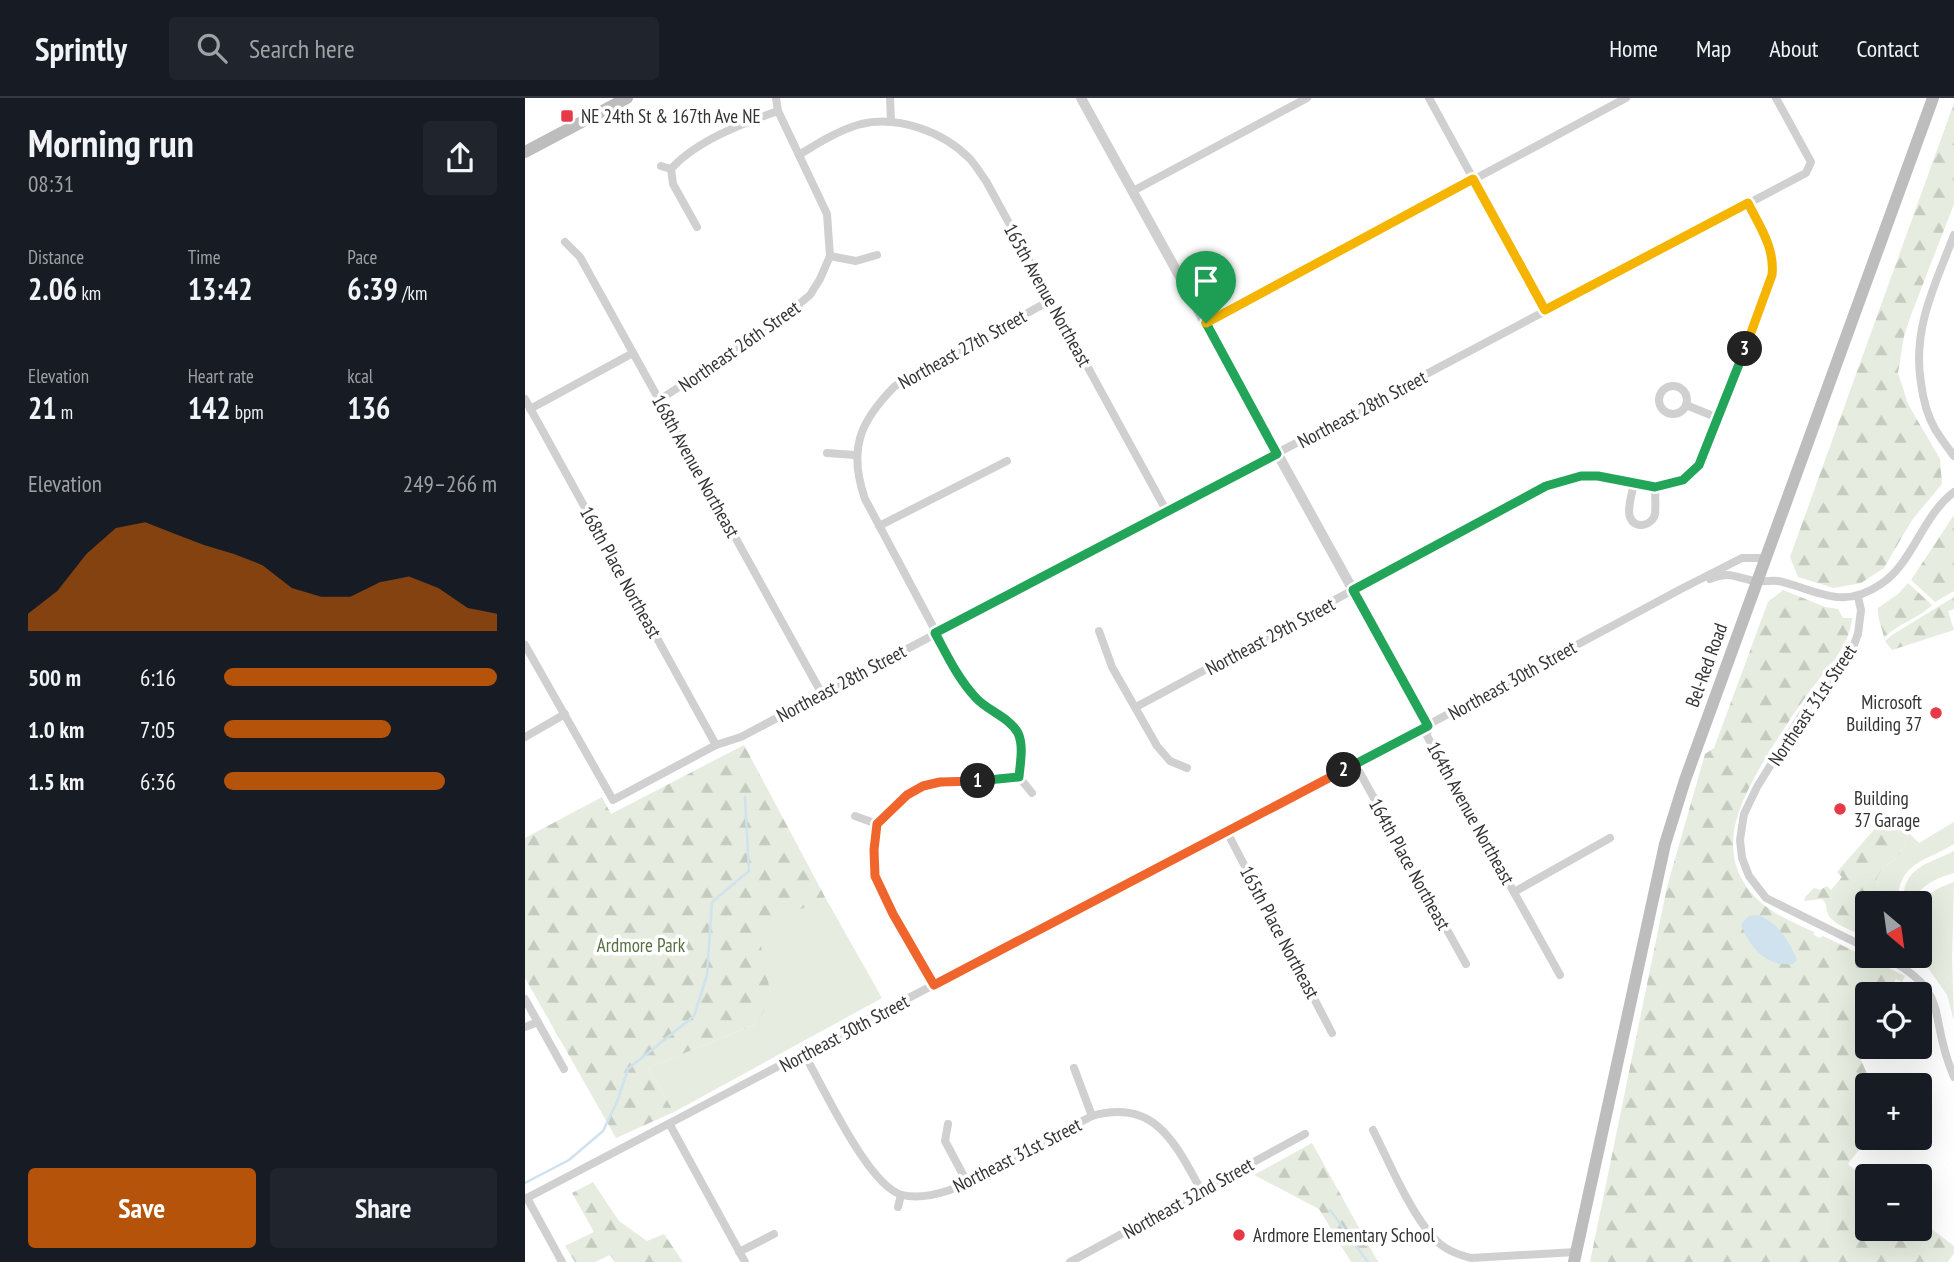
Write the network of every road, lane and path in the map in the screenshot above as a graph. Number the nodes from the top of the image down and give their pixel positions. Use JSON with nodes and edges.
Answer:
{"nodes":[{"id":1,"x":776,"y":98,"type":"edge"},
{"id":2,"x":890,"y":98,"type":"edge"},
{"id":3,"x":1081,"y":98,"type":"edge"},
{"id":4,"x":1307,"y":98,"type":"edge"},
{"id":5,"x":1429,"y":98,"type":"edge"},
{"id":6,"x":1626,"y":98,"type":"edge"},
{"id":7,"x":1776,"y":98,"type":"edge"},
{"id":8,"x":1933,"y":98,"type":"edge"},
{"id":9,"x":620,"y":100,"type":"edge"},
{"id":10,"x":778,"y":111,"type":"junction"},
{"id":11,"x":891,"y":121,"type":"junction"},
{"id":12,"x":525,"y":152,"type":"edge"},
{"id":13,"x":799,"y":155,"type":"junction"},
{"id":14,"x":661,"y":166,"type":"dead end"},
{"id":15,"x":671,"y":169,"type":"junction"},
{"id":16,"x":1473,"y":179,"type":"junction"},
{"id":17,"x":1133,"y":191,"type":"junction"},
{"id":18,"x":1748,"y":203,"type":"junction"},
{"id":19,"x":697,"y":227,"type":"dead end"},
{"id":20,"x":1954,"y":235,"type":"edge"},
{"id":21,"x":565,"y":242,"type":"dead end"},
{"id":22,"x":877,"y":255,"type":"dead end"},
{"id":23,"x":830,"y":256,"type":"junction"},
{"id":24,"x":1051,"y":300,"type":"junction"},
{"id":25,"x":1545,"y":310,"type":"junction"},
{"id":26,"x":1206,"y":323,"type":"junction"},
{"id":27,"x":633,"y":353,"type":"junction"},
{"id":28,"x":525,"y":399,"type":"edge"},
{"id":29,"x":659,"y":400,"type":"junction"},
{"id":30,"x":1686,"y":405,"type":"dead end"},
{"id":31,"x":530,"y":409,"type":"junction"},
{"id":32,"x":1718,"y":418,"type":"junction"},
{"id":33,"x":827,"y":453,"type":"dead end"},
{"id":34,"x":1277,"y":454,"type":"junction"},
{"id":35,"x":855,"y":455,"type":"junction"},
{"id":36,"x":1954,"y":456,"type":"edge"},
{"id":37,"x":1007,"y":461,"type":"dead end"},
{"id":38,"x":1634,"y":484,"type":"junction"},
{"id":39,"x":1655,"y":487,"type":"junction"},
{"id":40,"x":1954,"y":492,"type":"edge"},
{"id":41,"x":1167,"y":512,"type":"junction"},
{"id":42,"x":879,"y":526,"type":"junction"},
{"id":43,"x":1765,"y":558,"type":"junction"},
{"id":44,"x":1757,"y":582,"type":"junction"},
{"id":45,"x":1681,"y":589,"type":"junction"},
{"id":46,"x":1353,"y":590,"type":"junction"},
{"id":47,"x":1858,"y":597,"type":"junction"},
{"id":48,"x":1099,"y":631,"type":"dead end"},
{"id":49,"x":935,"y":633,"type":"junction"},
{"id":50,"x":525,"y":645,"type":"edge"},
{"id":51,"x":822,"y":694,"type":"junction"},
{"id":52,"x":1136,"y":707,"type":"junction"},
{"id":53,"x":565,"y":714,"type":"junction"},
{"id":54,"x":1428,"y":726,"type":"junction"},
{"id":55,"x":525,"y":737,"type":"edge"},
{"id":56,"x":716,"y":745,"type":"junction"},
{"id":57,"x":1355,"y":764,"type":"junction"},
{"id":58,"x":1187,"y":768,"type":"dead end"},
{"id":59,"x":1019,"y":777,"type":"junction"},
{"id":60,"x":1032,"y":793,"type":"dead end"},
{"id":61,"x":855,"y":816,"type":"dead end"},
{"id":62,"x":877,"y":824,"type":"junction"},
{"id":63,"x":1227,"y":832,"type":"junction"},
{"id":64,"x":1610,"y":838,"type":"dead end"},
{"id":65,"x":1514,"y":892,"type":"junction"},
{"id":66,"x":1855,"y":943,"type":"edge"},
{"id":67,"x":1466,"y":964,"type":"dead end"},
{"id":68,"x":1905,"y":968,"type":"edge"},
{"id":69,"x":1560,"y":975,"type":"dead end"},
{"id":70,"x":934,"y":985,"type":"junction"},
{"id":71,"x":525,"y":999,"type":"edge"},
{"id":72,"x":538,"y":1022,"type":"junction"},
{"id":73,"x":525,"y":1027,"type":"edge"},
{"id":74,"x":1332,"y":1033,"type":"dead end"},
{"id":75,"x":804,"y":1054,"type":"junction"},
{"id":76,"x":1074,"y":1068,"type":"dead end"},
{"id":77,"x":564,"y":1069,"type":"dead end"},
{"id":78,"x":1954,"y":1076,"type":"edge"},
{"id":79,"x":1092,"y":1116,"type":"junction"},
{"id":80,"x":948,"y":1124,"type":"dead end"},
{"id":81,"x":670,"y":1125,"type":"junction"},
{"id":82,"x":1373,"y":1130,"type":"dead end"},
{"id":83,"x":1305,"y":1134,"type":"dead end"},
{"id":84,"x":967,"y":1182,"type":"junction"},
{"id":85,"x":1202,"y":1190,"type":"junction"},
{"id":86,"x":901,"y":1195,"type":"junction"},
{"id":87,"x":526,"y":1199,"type":"edge"},
{"id":88,"x":898,"y":1207,"type":"dead end"},
{"id":89,"x":774,"y":1234,"type":"dead end"},
{"id":90,"x":739,"y":1252,"type":"junction"},
{"id":91,"x":1575,"y":1257,"type":"edge"},
{"id":92,"x":562,"y":1262,"type":"edge"},
{"id":93,"x":745,"y":1262,"type":"edge"},
{"id":94,"x":1070,"y":1262,"type":"edge"}],
"edges":[{"from":1,"to":10,"type":"street"},
{"from":2,"to":11,"type":"street"},
{"from":3,"to":17,"type":"street","name":"164th Avenue Northeast"},
{"from":4,"to":17,"type":"street"},
{"from":5,"to":16,"type":"street"},
{"from":6,"to":16,"type":"street"},
{"from":7,"to":18,"type":"street","name":"Northeast 28th Street"},
{"from":8,"to":43,"type":"main road","name":"Bel-Red Road"},
{"from":9,"to":12,"type":"main road"},
{"from":10,"to":13,"type":"street"},
{"from":10,"to":15,"type":"street"},
{"from":11,"to":13,"type":"street"},
{"from":11,"to":24,"type":"street","name":"165th Avenue Northeast"},
{"from":13,"to":23,"type":"street"},
{"from":14,"to":15,"type":"street"},
{"from":15,"to":19,"type":"street"},
{"from":16,"to":25,"type":"street"},
{"from":16,"to":26,"type":"street"},
{"from":17,"to":26,"type":"street","name":"164th Avenue Northeast"},
{"from":18,"to":25,"type":"street","name":"Northeast 28th Street"},
{"from":18,"to":32,"type":"street"},
{"from":20,"to":36,"type":"street"},
{"from":21,"to":27,"type":"street","name":"168th Avenue Northeast"},
{"from":22,"to":23,"type":"street"},
{"from":23,"to":29,"type":"street","name":"Northeast 26th Street"},
{"from":24,"to":35,"type":"street","name":"Northeast 27th Street"},
{"from":24,"to":41,"type":"street","name":"165th Avenue Northeast"},
{"from":25,"to":34,"type":"street","name":"Northeast 28th Street"},
{"from":26,"to":34,"type":"street","name":"164th Avenue Northeast"},
{"from":27,"to":29,"type":"street","name":"168th Avenue Northeast"},
{"from":27,"to":31,"type":"street"},
{"from":28,"to":31,"type":"street","name":"168th Place Northeast"},
{"from":29,"to":51,"type":"street","name":"168th Avenue Northeast"},
{"from":30,"to":32,"type":"street"},
{"from":31,"to":56,"type":"street","name":"168th Place Northeast"},
{"from":32,"to":39,"type":"street","name":"Northeast 29th Street"},
{"from":33,"to":35,"type":"street"},
{"from":34,"to":41,"type":"street","name":"Northeast 28th Street"},
{"from":34,"to":46,"type":"street","name":"164th Avenue Northeast"},
{"from":35,"to":42,"type":"street"},
{"from":37,"to":42,"type":"street"},
{"from":38,"to":39,"type":"street","name":"Northeast 29th Street"},
{"from":38,"to":39,"type":"street"},
{"from":38,"to":46,"type":"street","name":"Northeast 29th Street"},
{"from":40,"to":47,"type":"street"},
{"from":41,"to":49,"type":"street","name":"Northeast 28th Street"},
{"from":42,"to":49,"type":"street"},
{"from":43,"to":44,"type":"main road","name":"Bel-Red Road"},
{"from":43,"to":45,"type":"street","name":"Northeast 30th Street"},
{"from":44,"to":45,"type":"street","name":"Northeast 30th Street"},
{"from":44,"to":47,"type":"street","name":"Northeast 30th Street"},
{"from":44,"to":91,"type":"main road","name":"Bel-Red Road"},
{"from":45,"to":54,"type":"street","name":"Northeast 30th Street"},
{"from":46,"to":52,"type":"street","name":"Northeast 29th Street"},
{"from":46,"to":54,"type":"street","name":"164th Avenue Northeast"},
{"from":47,"to":66,"type":"street","name":"Northeast 31st Street"},
{"from":48,"to":52,"type":"street"},
{"from":49,"to":51,"type":"street","name":"Northeast 28th Street"},
{"from":49,"to":59,"type":"street"},
{"from":50,"to":53,"type":"street"},
{"from":51,"to":56,"type":"street","name":"Northeast 28th Street"},
{"from":52,"to":58,"type":"street"},
{"from":53,"to":55,"type":"street"},
{"from":53,"to":56,"type":"street","name":"Northeast 28th Street"},
{"from":54,"to":57,"type":"street","name":"Northeast 30th Street"},
{"from":54,"to":65,"type":"street","name":"164th Avenue Northeast"},
{"from":57,"to":63,"type":"street","name":"Northeast 30th Street"},
{"from":57,"to":67,"type":"street","name":"164th Place Northeast"},
{"from":59,"to":60,"type":"street"},
{"from":59,"to":62,"type":"street"},
{"from":61,"to":62,"type":"street"},
{"from":62,"to":70,"type":"street"},
{"from":63,"to":70,"type":"street","name":"Northeast 30th Street"},
{"from":63,"to":74,"type":"street","name":"165th Place Northeast"},
{"from":64,"to":65,"type":"street"},
{"from":65,"to":69,"type":"street","name":"164th Avenue Northeast"},
{"from":68,"to":78,"type":"street"},
{"from":70,"to":75,"type":"street","name":"Northeast 30th Street"},
{"from":71,"to":72,"type":"street"},
{"from":72,"to":73,"type":"street"},
{"from":72,"to":77,"type":"street"},
{"from":75,"to":81,"type":"street","name":"Northeast 30th Street"},
{"from":75,"to":86,"type":"street"},
{"from":76,"to":79,"type":"street"},
{"from":79,"to":84,"type":"street","name":"Northeast 31st Street"},
{"from":79,"to":85,"type":"street"},
{"from":80,"to":84,"type":"street"},
{"from":81,"to":87,"type":"street","name":"Northeast 30th Street"},
{"from":81,"to":90,"type":"street"},
{"from":82,"to":91,"type":"street"},
{"from":83,"to":85,"type":"street","name":"Northeast 32nd Street"},
{"from":84,"to":86,"type":"street","name":"Northeast 31st Street"},
{"from":85,"to":94,"type":"street","name":"Northeast 32nd Street"},
{"from":86,"to":88,"type":"street"},
{"from":87,"to":92,"type":"street"},
{"from":89,"to":90,"type":"street"},
{"from":90,"to":93,"type":"street"}]}
